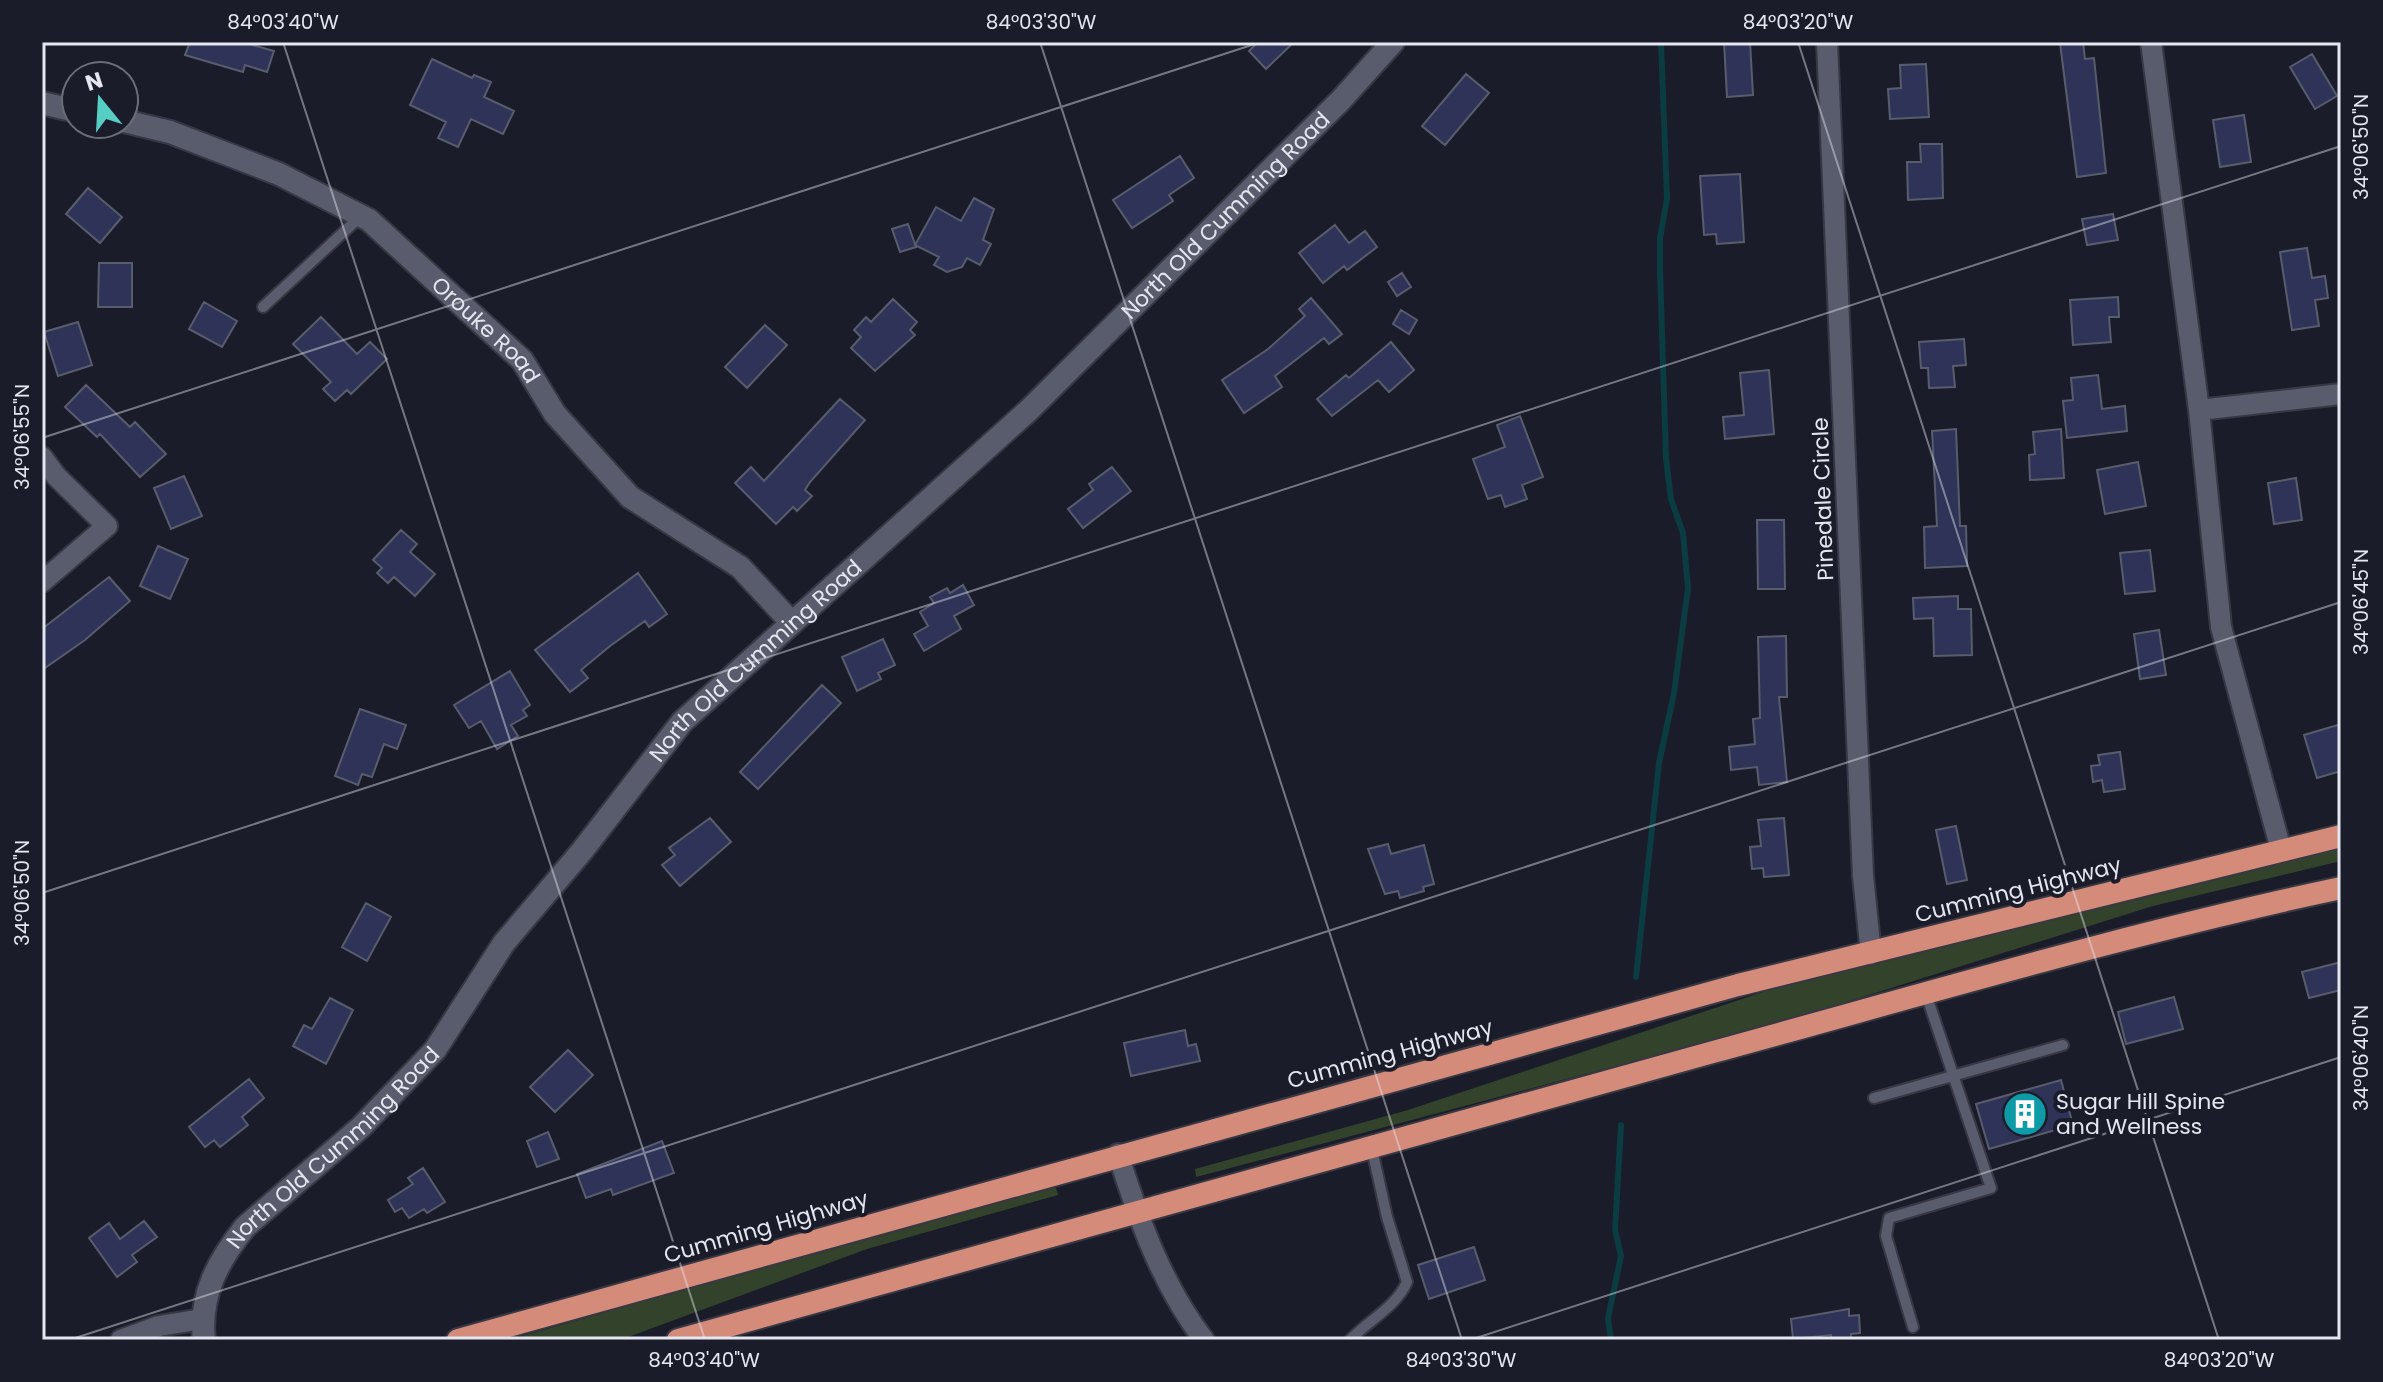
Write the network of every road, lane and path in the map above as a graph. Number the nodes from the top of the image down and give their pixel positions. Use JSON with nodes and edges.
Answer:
{"nodes":[{"id":1,"x":1827,"y":42,"type":"edge"},
{"id":2,"x":2151,"y":42,"type":"edge"},
{"id":3,"x":1383,"y":46,"type":"edge"},
{"id":4,"x":140,"y":125,"type":"edge"},
{"id":5,"x":361,"y":216,"type":"junction"},
{"id":6,"x":263,"y":307,"type":"dead end"},
{"id":7,"x":2341,"y":394,"type":"edge"},
{"id":8,"x":2199,"y":410,"type":"junction"},
{"id":9,"x":42,"y":457,"type":"edge"},
{"id":10,"x":42,"y":582,"type":"edge"},
{"id":11,"x":791,"y":622,"type":"junction"},
{"id":12,"x":2341,"y":836,"type":"edge"},
{"id":13,"x":2281,"y":850,"type":"junction"},
{"id":14,"x":2341,"y":888,"type":"edge"},
{"id":15,"x":1871,"y":954,"type":"junction"},
{"id":16,"x":1925,"y":992,"type":"junction"},
{"id":17,"x":2063,"y":1045,"type":"dead end"},
{"id":18,"x":1955,"y":1074,"type":"junction"},
{"id":19,"x":1874,"y":1098,"type":"dead end"},
{"id":20,"x":1371,"y":1145,"type":"junction"},
{"id":21,"x":1118,"y":1154,"type":"junction"},
{"id":22,"x":1136,"y":1209,"type":"junction"},
{"id":23,"x":1913,"y":1327,"type":"dead end"},
{"id":24,"x":203,"y":1330,"type":"edge"},
{"id":25,"x":121,"y":1340,"type":"edge"},
{"id":26,"x":458,"y":1340,"type":"edge"},
{"id":27,"x":678,"y":1340,"type":"edge"},
{"id":28,"x":1204,"y":1340,"type":"edge"},
{"id":29,"x":1350,"y":1340,"type":"edge"}],
"edges":[{"from":1,"to":15,"type":"street","name":"Pinedale Circle"},
{"from":2,"to":8,"type":"street"},
{"from":3,"to":11,"type":"street","name":"North Old Cumming Road"},
{"from":4,"to":5,"type":"street","name":"Orouke Road"},
{"from":5,"to":6,"type":"lane"},
{"from":5,"to":11,"type":"street","name":"Orouke Road"},
{"from":7,"to":8,"type":"street"},
{"from":8,"to":13,"type":"street"},
{"from":9,"to":10,"type":"street"},
{"from":11,"to":24,"type":"street","name":"North Old Cumming Road"},
{"from":12,"to":13,"type":"highway","name":"Cumming Highway"},
{"from":13,"to":15,"type":"highway","name":"Cumming Highway"},
{"from":14,"to":16,"type":"highway"},
{"from":15,"to":21,"type":"highway","name":"Cumming Highway"},
{"from":16,"to":18,"type":"lane"},
{"from":16,"to":20,"type":"highway"},
{"from":17,"to":18,"type":"lane"},
{"from":18,"to":19,"type":"lane"},
{"from":18,"to":23,"type":"lane"},
{"from":20,"to":22,"type":"highway"},
{"from":20,"to":29,"type":"lane"},
{"from":21,"to":22,"type":"street"},
{"from":21,"to":26,"type":"highway","name":"Cumming Highway"},
{"from":22,"to":27,"type":"highway"},
{"from":22,"to":28,"type":"street"},
{"from":24,"to":25,"type":"street"}]}
